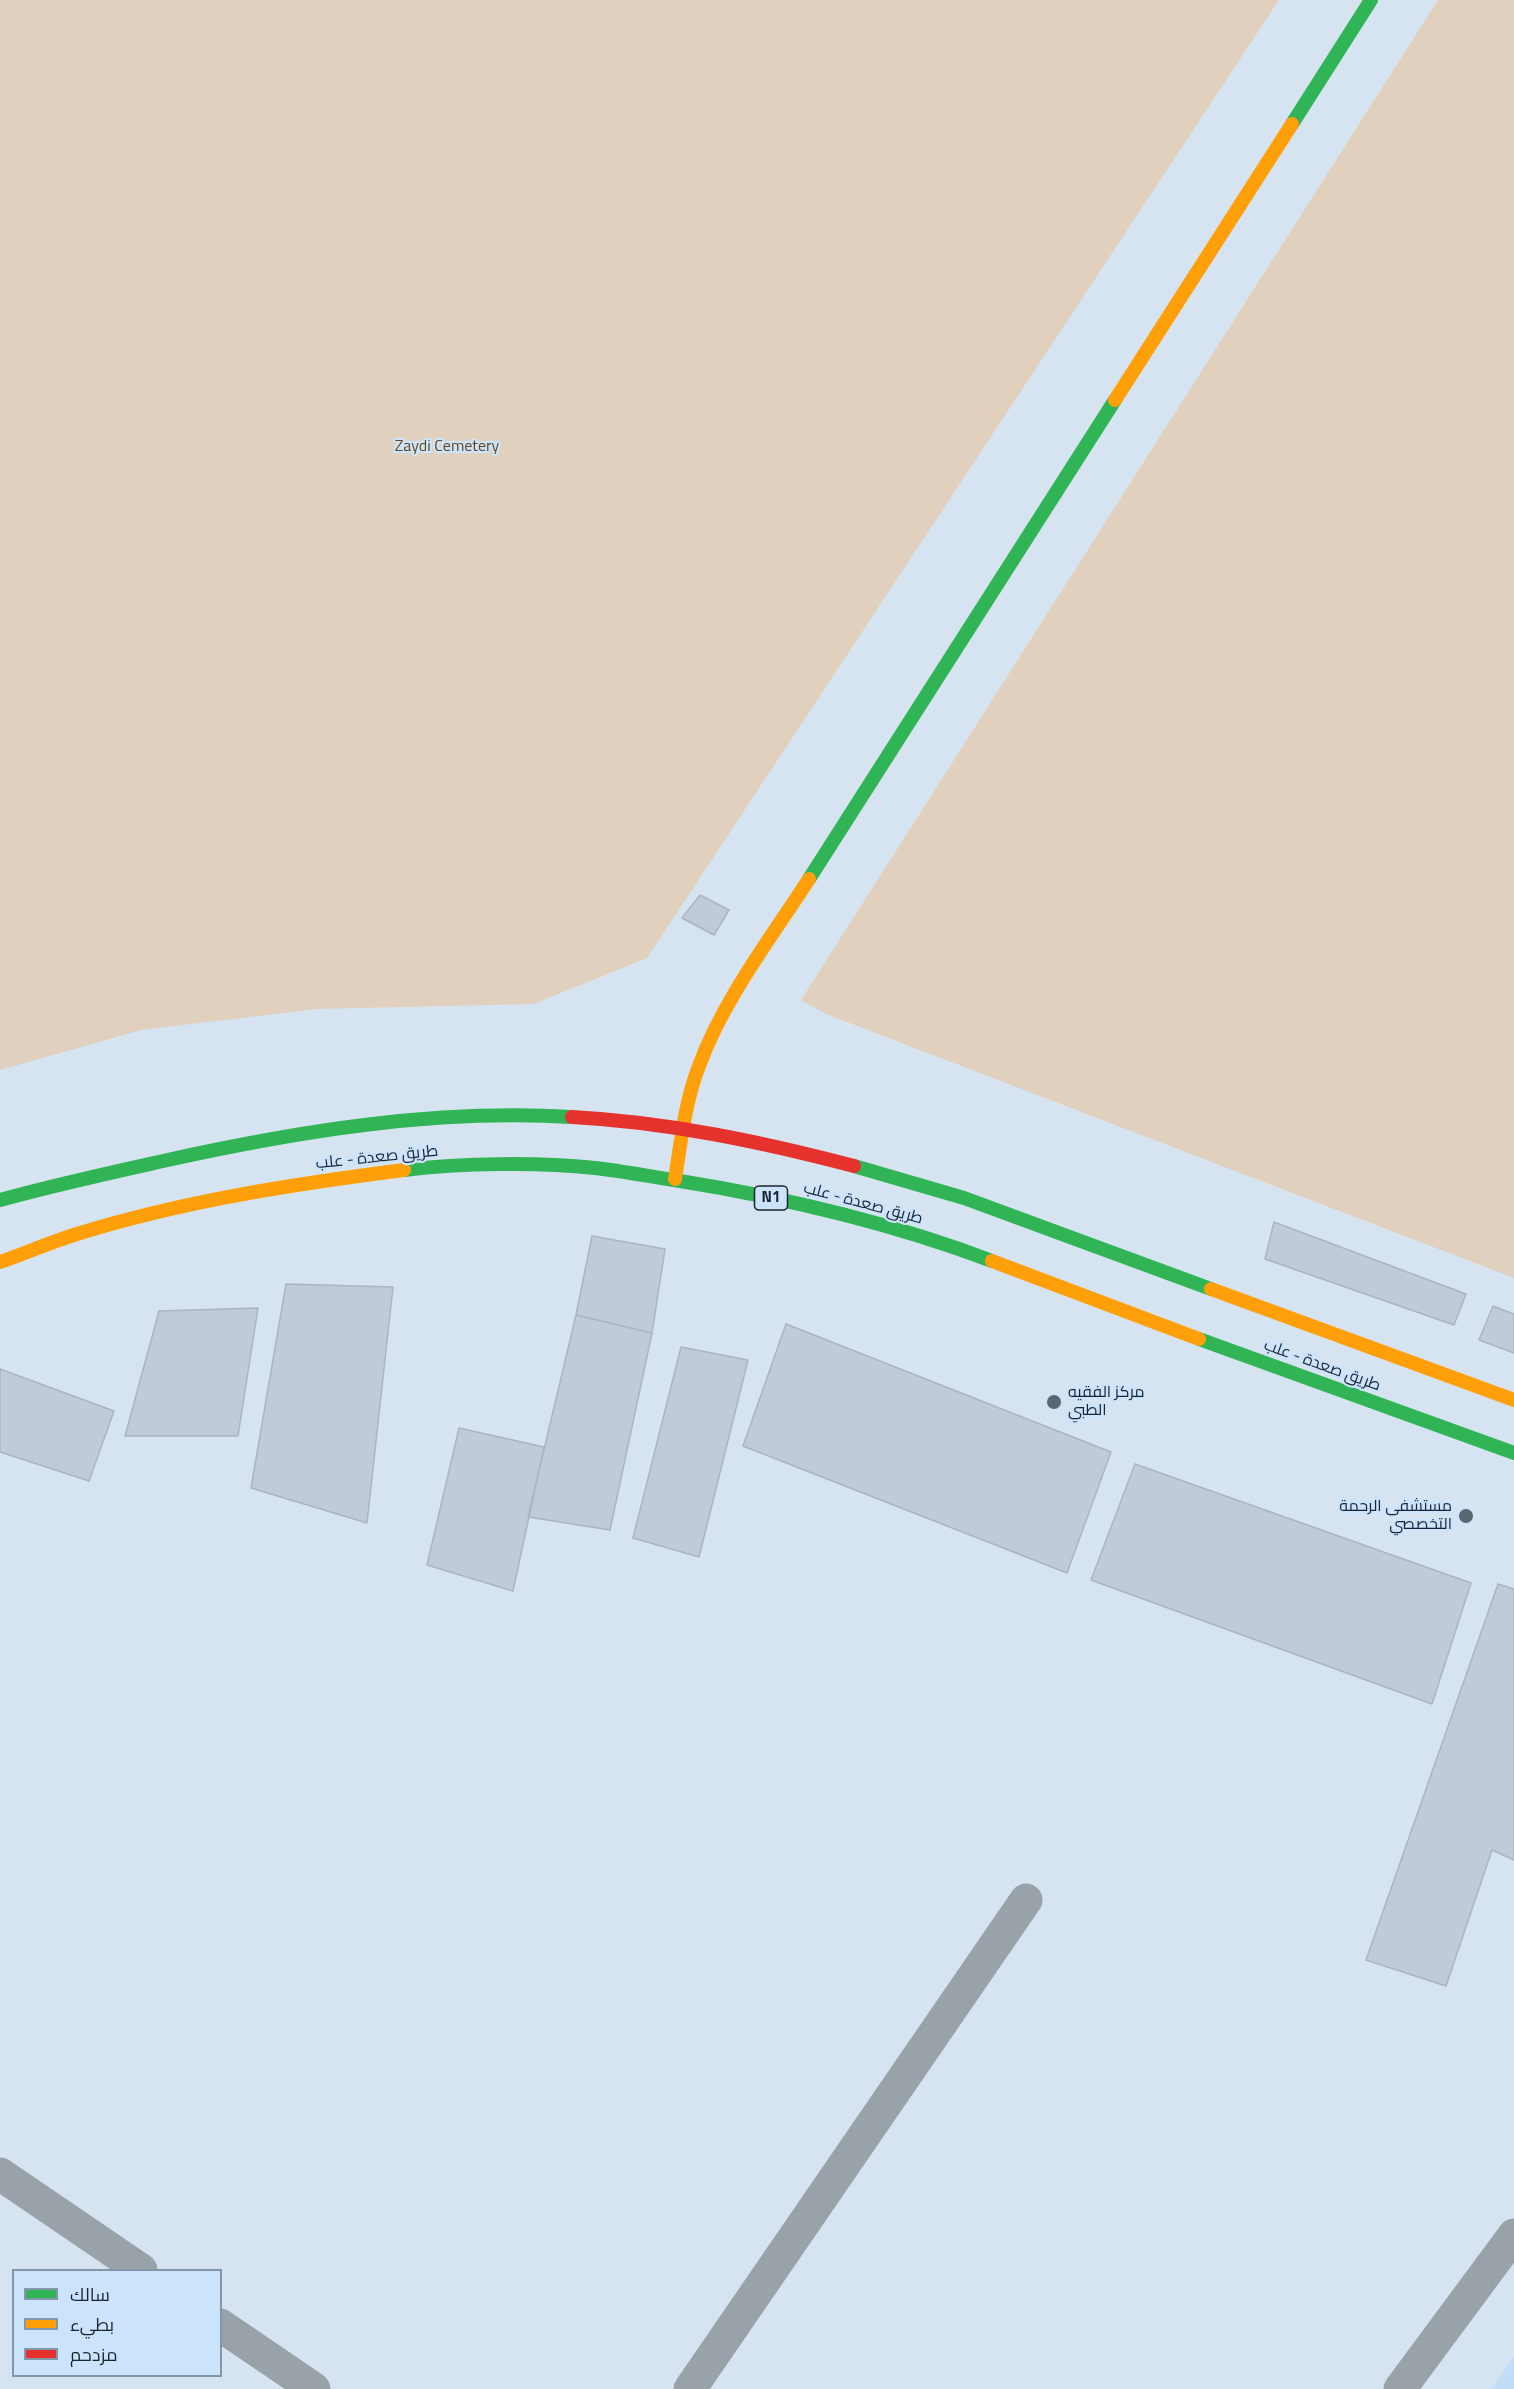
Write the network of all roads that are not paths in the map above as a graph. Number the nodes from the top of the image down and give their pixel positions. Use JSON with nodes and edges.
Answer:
{"nodes":[{"id":1,"x":1371,"y":0,"type":"edge"},
{"id":2,"x":682,"y":1130,"type":"junction"},
{"id":3,"x":675,"y":1179,"type":"junction"},
{"id":4,"x":0,"y":1200,"type":"edge"},
{"id":5,"x":4,"y":1256,"type":"edge"},
{"id":6,"x":1514,"y":1400,"type":"edge"},
{"id":7,"x":1514,"y":1453,"type":"edge"},
{"id":8,"x":1026,"y":1900,"type":"dead end"},
{"id":9,"x":0,"y":2174,"type":"edge"},
{"id":10,"x":1514,"y":2235,"type":"edge"},
{"id":11,"x":138,"y":2269,"type":"edge"},
{"id":12,"x":222,"y":2326,"type":"edge"},
{"id":13,"x":314,"y":2389,"type":"edge"},
{"id":14,"x":690,"y":2389,"type":"edge"},
{"id":15,"x":1400,"y":2389,"type":"edge"}],
"edges":[{"from":1,"to":2,"type":"main road"},
{"from":2,"to":3,"type":"main road"},
{"from":2,"to":4,"type":"main road","name":"طريق صعدة - علب"},
{"from":2,"to":6,"type":"main road","name":"طريق صعدة - علب"},
{"from":3,"to":5,"type":"main road","name":"طريق صعدة - علب","number":"N1"},
{"from":3,"to":7,"type":"main road","name":"طريق صعدة - علب","number":"N1"},
{"from":8,"to":14,"type":"street"},
{"from":9,"to":11,"type":"street"},
{"from":10,"to":15,"type":"street"},
{"from":12,"to":13,"type":"street"}]}
